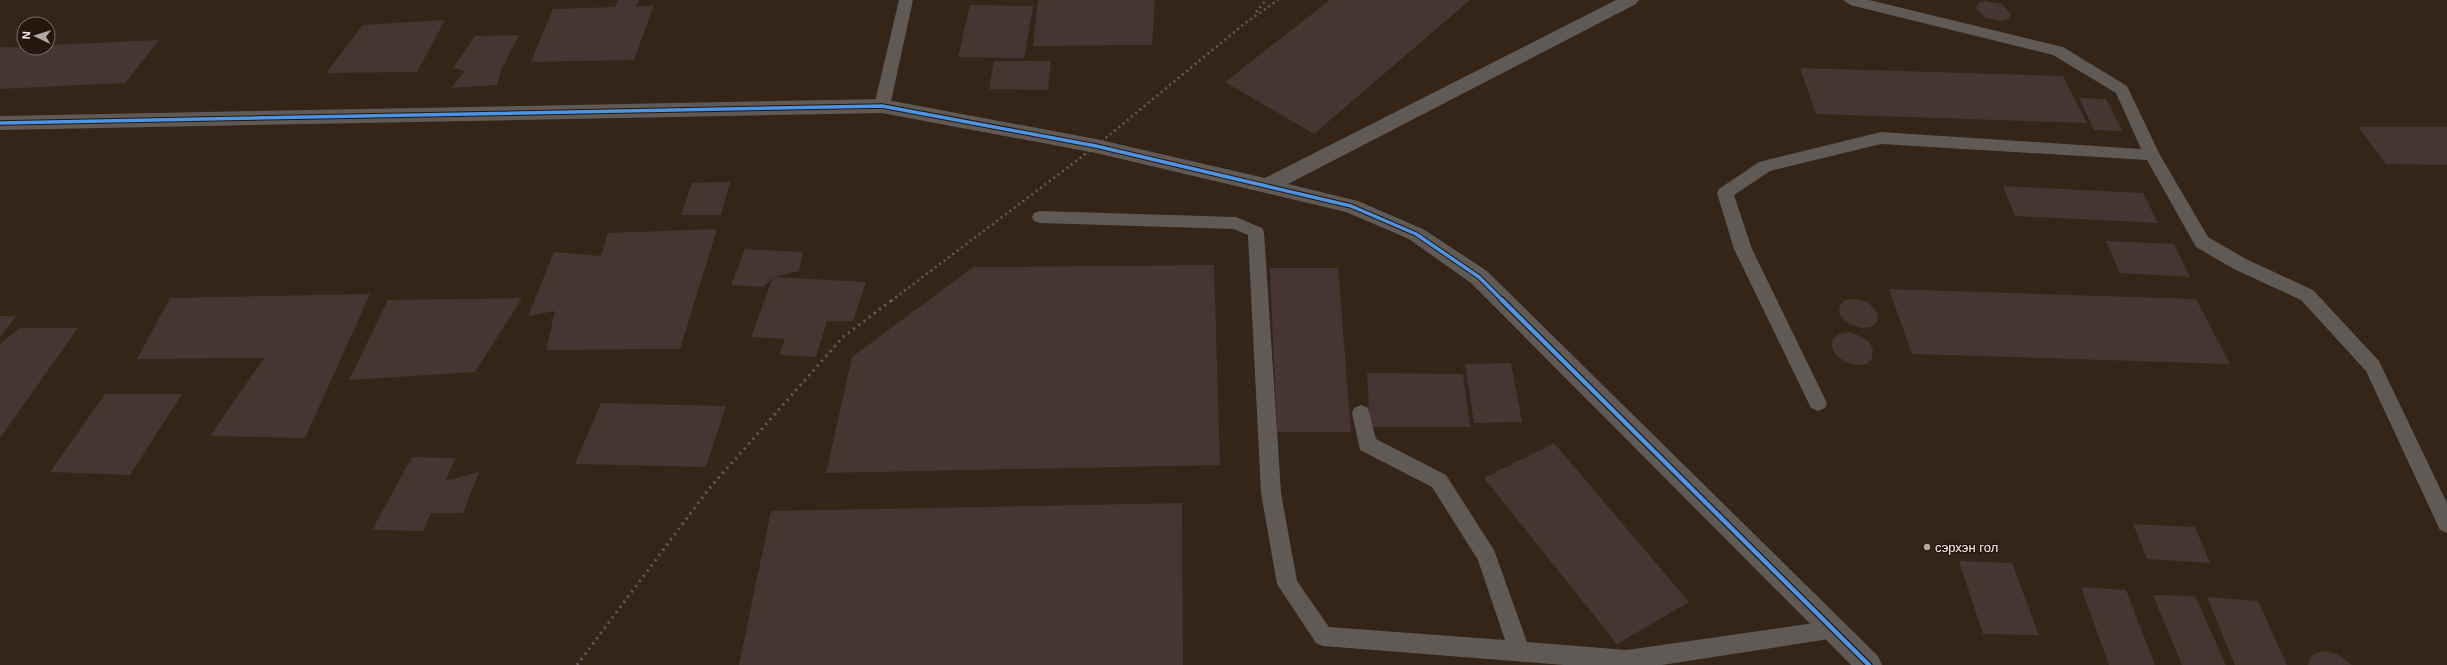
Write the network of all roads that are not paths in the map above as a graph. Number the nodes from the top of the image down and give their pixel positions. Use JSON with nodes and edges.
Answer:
{"nodes":[{"id":1,"x":906,"y":0,"type":"edge"},
{"id":2,"x":1630,"y":0,"type":"edge"},
{"id":3,"x":1850,"y":0,"type":"edge"},
{"id":4,"x":882,"y":106,"type":"junction"},
{"id":5,"x":0,"y":123,"type":"edge"},
{"id":6,"x":2152,"y":155,"type":"junction"},
{"id":7,"x":1269,"y":185,"type":"junction"},
{"id":8,"x":1040,"y":217,"type":"dead end"},
{"id":9,"x":1818,"y":403,"type":"dead end"},
{"id":10,"x":1361,"y":413,"type":"dead end"},
{"id":11,"x":2447,"y":524,"type":"edge"},
{"id":12,"x":1835,"y":630,"type":"junction"},
{"id":13,"x":1520,"y":652,"type":"junction"},
{"id":14,"x":1869,"y":665,"type":"edge"}],
"edges":[{"from":1,"to":4,"type":"lane"},
{"from":2,"to":7,"type":"street"},
{"from":3,"to":6,"type":"lane"},
{"from":4,"to":5,"type":"street"},
{"from":4,"to":7,"type":"street"},
{"from":6,"to":9,"type":"lane"},
{"from":6,"to":11,"type":"lane"},
{"from":7,"to":12,"type":"street"},
{"from":8,"to":13,"type":"lane"},
{"from":10,"to":13,"type":"lane"},
{"from":12,"to":13,"type":"lane"},
{"from":12,"to":14,"type":"street"}]}
